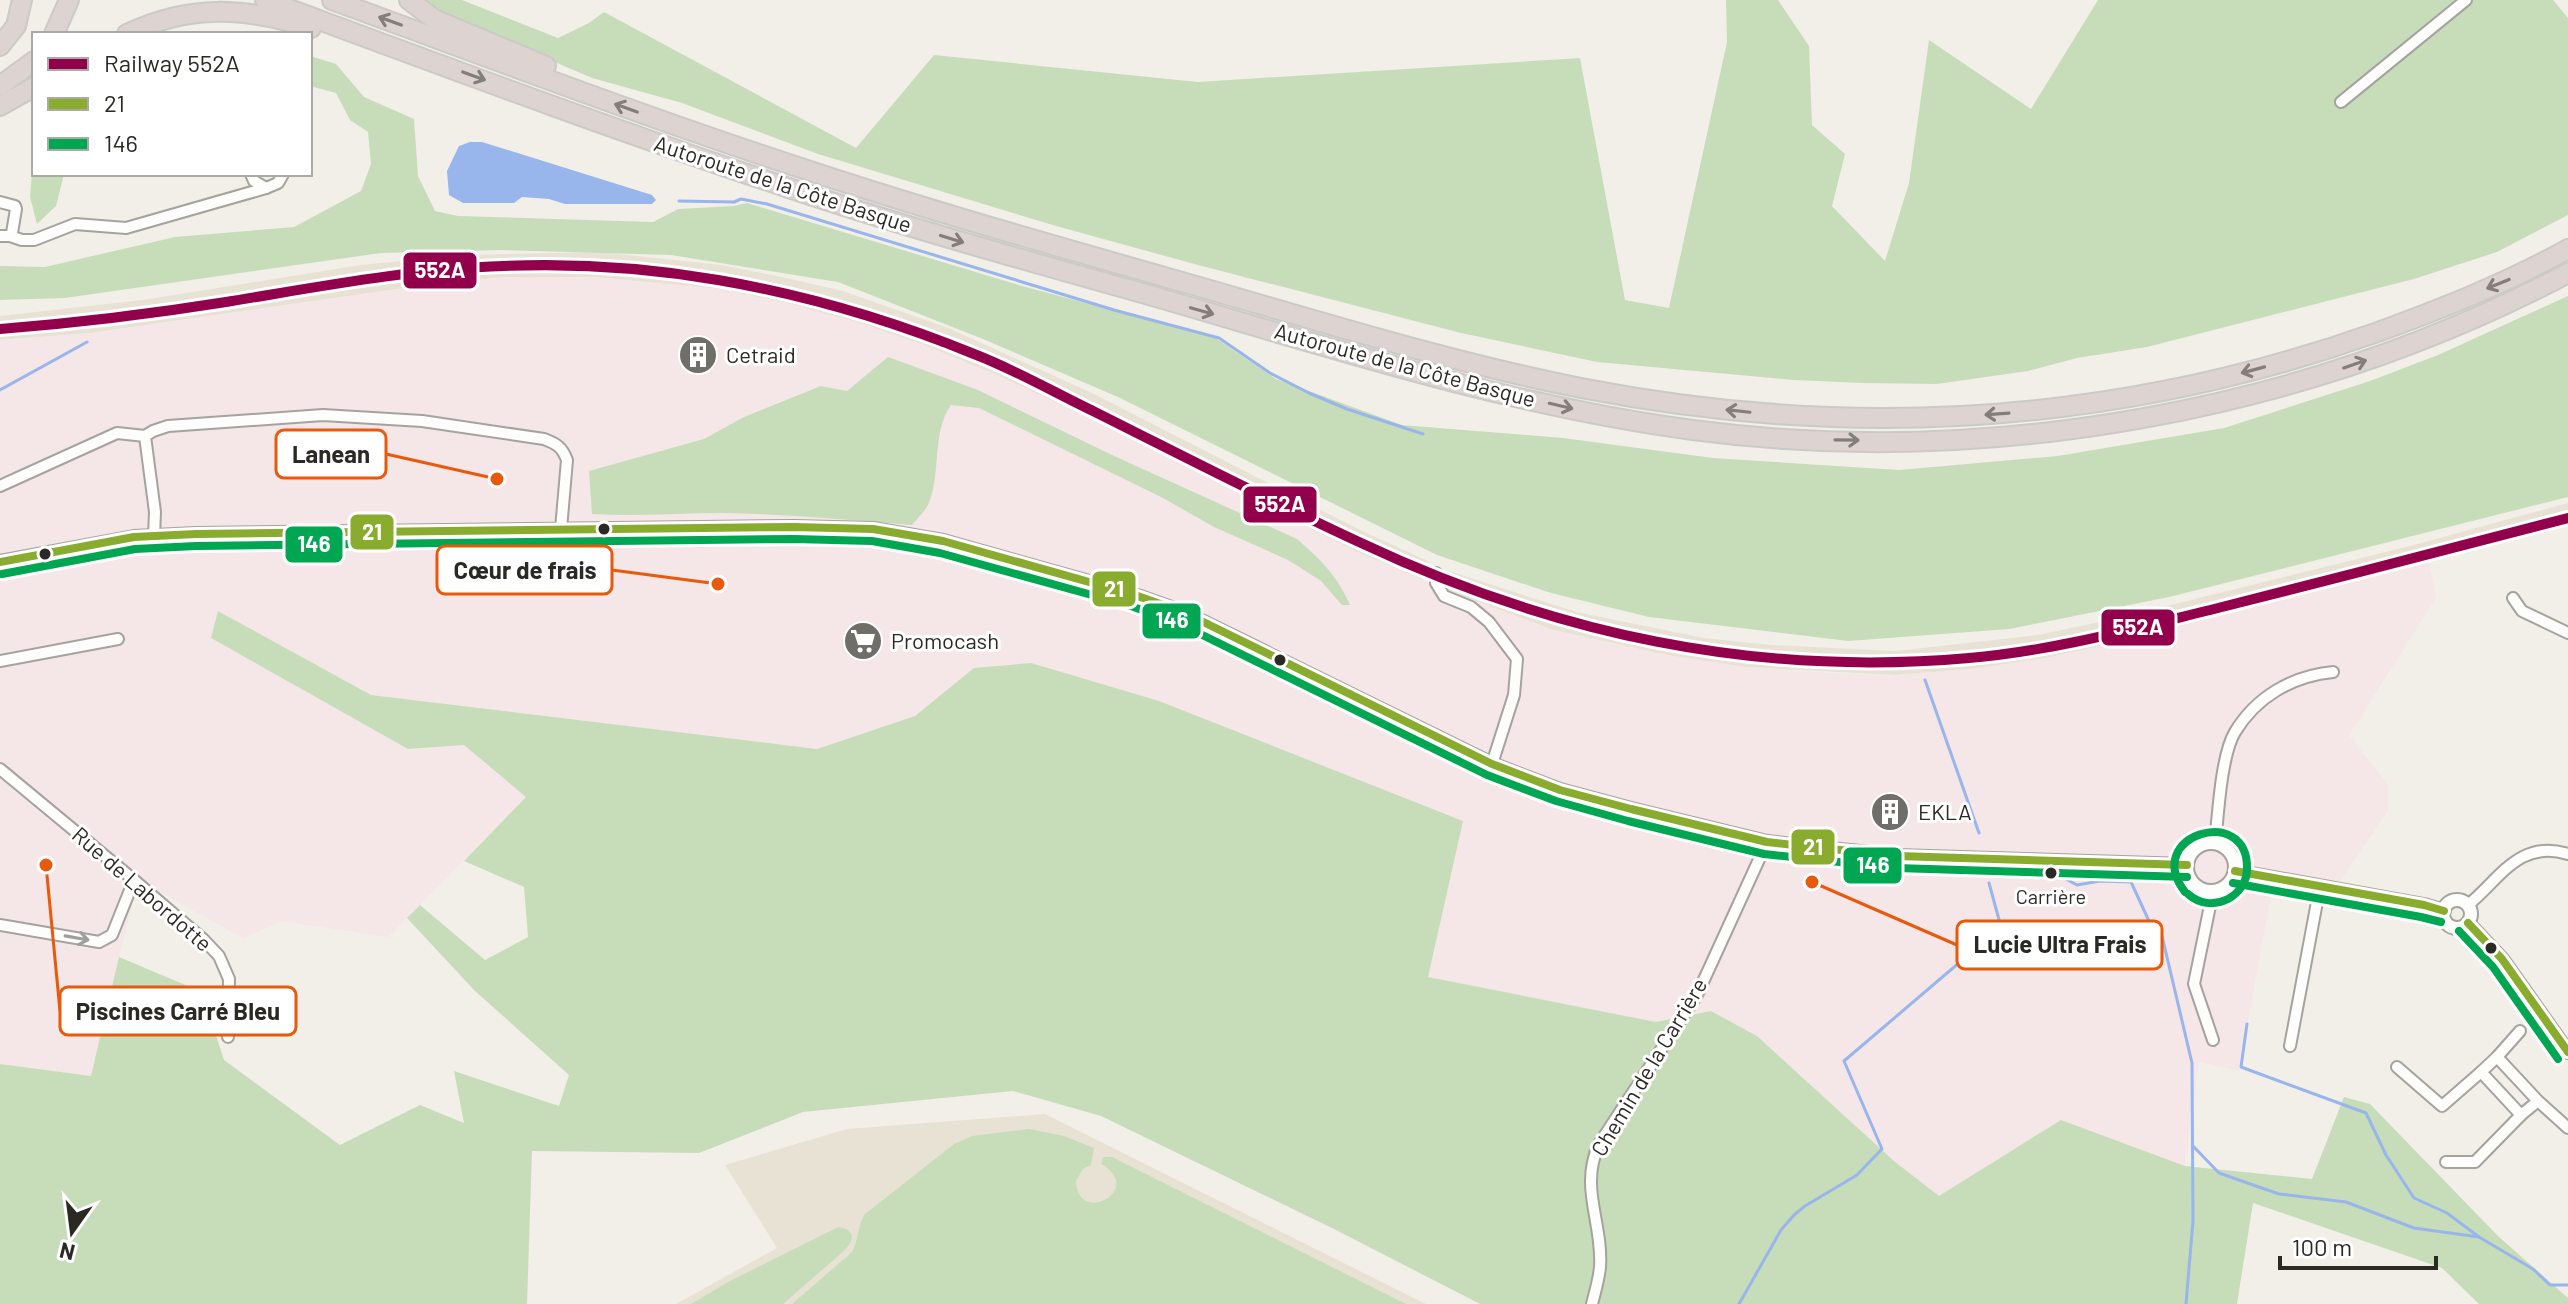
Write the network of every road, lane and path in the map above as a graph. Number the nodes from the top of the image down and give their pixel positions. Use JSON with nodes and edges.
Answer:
{"nodes":[{"id":1,"x":22,"y":0,"type":"edge"},
{"id":2,"x":69,"y":0,"type":"edge"},
{"id":3,"x":265,"y":0,"type":"edge"},
{"id":4,"x":332,"y":0,"type":"edge"},
{"id":5,"x":409,"y":0,"type":"edge"},
{"id":6,"x":2466,"y":0,"type":"edge"},
{"id":7,"x":55,"y":32,"type":"edge"},
{"id":8,"x":131,"y":32,"type":"edge"},
{"id":9,"x":0,"y":46,"type":"edge"},
{"id":10,"x":400,"y":50,"type":"junction"},
{"id":11,"x":32,"y":62,"type":"edge"},
{"id":12,"x":0,"y":86,"type":"edge"},
{"id":13,"x":569,"y":87,"type":"junction"},
{"id":14,"x":32,"y":88,"type":"edge"},
{"id":15,"x":2341,"y":102,"type":"dead end"},
{"id":16,"x":0,"y":106,"type":"edge"},
{"id":17,"x":252,"y":176,"type":"edge"},
{"id":18,"x":282,"y":176,"type":"edge"},
{"id":19,"x":266,"y":188,"type":"junction"},
{"id":20,"x":0,"y":202,"type":"edge"},
{"id":21,"x":5,"y":236,"type":"edge"},
{"id":22,"x":2568,"y":249,"type":"edge"},
{"id":23,"x":2568,"y":273,"type":"edge"},
{"id":24,"x":145,"y":436,"type":"junction"},
{"id":25,"x":0,"y":486,"type":"edge"},
{"id":26,"x":561,"y":529,"type":"junction"},
{"id":27,"x":154,"y":536,"type":"junction"},
{"id":28,"x":0,"y":562,"type":"edge"},
{"id":29,"x":1436,"y":573,"type":"dead end"},
{"id":30,"x":2513,"y":598,"type":"dead end"},
{"id":31,"x":2568,"y":633,"type":"edge"},
{"id":32,"x":118,"y":639,"type":"dead end"},
{"id":33,"x":0,"y":661,"type":"edge"},
{"id":34,"x":2333,"y":672,"type":"dead end"},
{"id":35,"x":1492,"y":764,"type":"junction"},
{"id":36,"x":0,"y":769,"type":"edge"},
{"id":37,"x":1767,"y":842,"type":"junction"},
{"id":38,"x":2215,"y":844,"type":"junction"},
{"id":39,"x":2568,"y":854,"type":"edge"},
{"id":40,"x":2187,"y":865,"type":"junction"},
{"id":41,"x":2235,"y":871,"type":"junction"},
{"id":42,"x":134,"y":880,"type":"junction"},
{"id":43,"x":2320,"y":886,"type":"junction"},
{"id":44,"x":2213,"y":891,"type":"junction"},
{"id":45,"x":2468,"y":905,"type":"junction"},
{"id":46,"x":2444,"y":911,"type":"junction"},
{"id":47,"x":2468,"y":923,"type":"junction"},
{"id":48,"x":0,"y":925,"type":"edge"},
{"id":49,"x":2520,"y":1031,"type":"dead end"},
{"id":50,"x":228,"y":1037,"type":"dead end"},
{"id":51,"x":2213,"y":1040,"type":"dead end"},
{"id":52,"x":2290,"y":1046,"type":"dead end"},
{"id":53,"x":2568,"y":1052,"type":"edge"},
{"id":54,"x":2497,"y":1057,"type":"junction"},
{"id":55,"x":2397,"y":1067,"type":"dead end"},
{"id":56,"x":2481,"y":1072,"type":"junction"},
{"id":57,"x":2538,"y":1101,"type":"junction"},
{"id":58,"x":2521,"y":1115,"type":"junction"},
{"id":59,"x":2568,"y":1128,"type":"edge"},
{"id":60,"x":2446,"y":1162,"type":"dead end"},
{"id":61,"x":1592,"y":1304,"type":"edge"}],
"edges":[{"from":1,"to":9,"type":"highway"},
{"from":2,"to":7,"type":"highway"},
{"from":3,"to":10,"type":"highway","name":"Autoroute de la Côte Basque"},
{"from":13,"to":4,"type":"highway","name":"Autoroute de la Côte Basque","one_way":true},
{"from":5,"to":13,"type":"highway"},
{"from":6,"to":15,"type":"street"},
{"from":8,"to":10,"type":"highway"},
{"from":10,"to":23,"type":"highway","name":"Autoroute de la Côte Basque","one_way":true},
{"from":11,"to":12,"type":"highway"},
{"from":22,"to":13,"type":"highway","name":"Autoroute de la Côte Basque","one_way":true},
{"from":14,"to":16,"type":"highway"},
{"from":17,"to":19,"type":"street"},
{"from":18,"to":19,"type":"street"},
{"from":19,"to":21,"type":"street"},
{"from":20,"to":21,"type":"street"},
{"from":24,"to":25,"type":"street"},
{"from":24,"to":26,"type":"street"},
{"from":24,"to":27,"type":"street"},
{"from":26,"to":27,"type":"street"},
{"from":26,"to":35,"type":"street"},
{"from":27,"to":28,"type":"street"},
{"from":29,"to":35,"type":"street"},
{"from":30,"to":31,"type":"street"},
{"from":32,"to":33,"type":"street"},
{"from":34,"to":38,"type":"street"},
{"from":35,"to":37,"type":"street"},
{"from":36,"to":42,"type":"street","name":"Rue de Labordotte"},
{"from":37,"to":40,"type":"street"},
{"from":37,"to":61,"type":"street","name":"Chemin de la Carrière"},
{"from":38,"to":40,"type":"street"},
{"from":38,"to":41,"type":"street"},
{"from":39,"to":45,"type":"street"},
{"from":40,"to":44,"type":"street"},
{"from":41,"to":43,"type":"street"},
{"from":41,"to":44,"type":"street"},
{"from":48,"to":42,"type":"street","one_way":true},
{"from":42,"to":50,"type":"street","name":"Rue de Labordotte"},
{"from":43,"to":46,"type":"street"},
{"from":43,"to":52,"type":"street"},
{"from":44,"to":51,"type":"street"},
{"from":45,"to":46,"type":"street"},
{"from":45,"to":47,"type":"street"},
{"from":46,"to":47,"type":"street"},
{"from":47,"to":53,"type":"street"},
{"from":49,"to":54,"type":"street"},
{"from":54,"to":56,"type":"street"},
{"from":54,"to":57,"type":"street"},
{"from":55,"to":56,"type":"street"},
{"from":56,"to":58,"type":"street"},
{"from":57,"to":58,"type":"street"},
{"from":57,"to":59,"type":"street"},
{"from":58,"to":60,"type":"street"}]}
